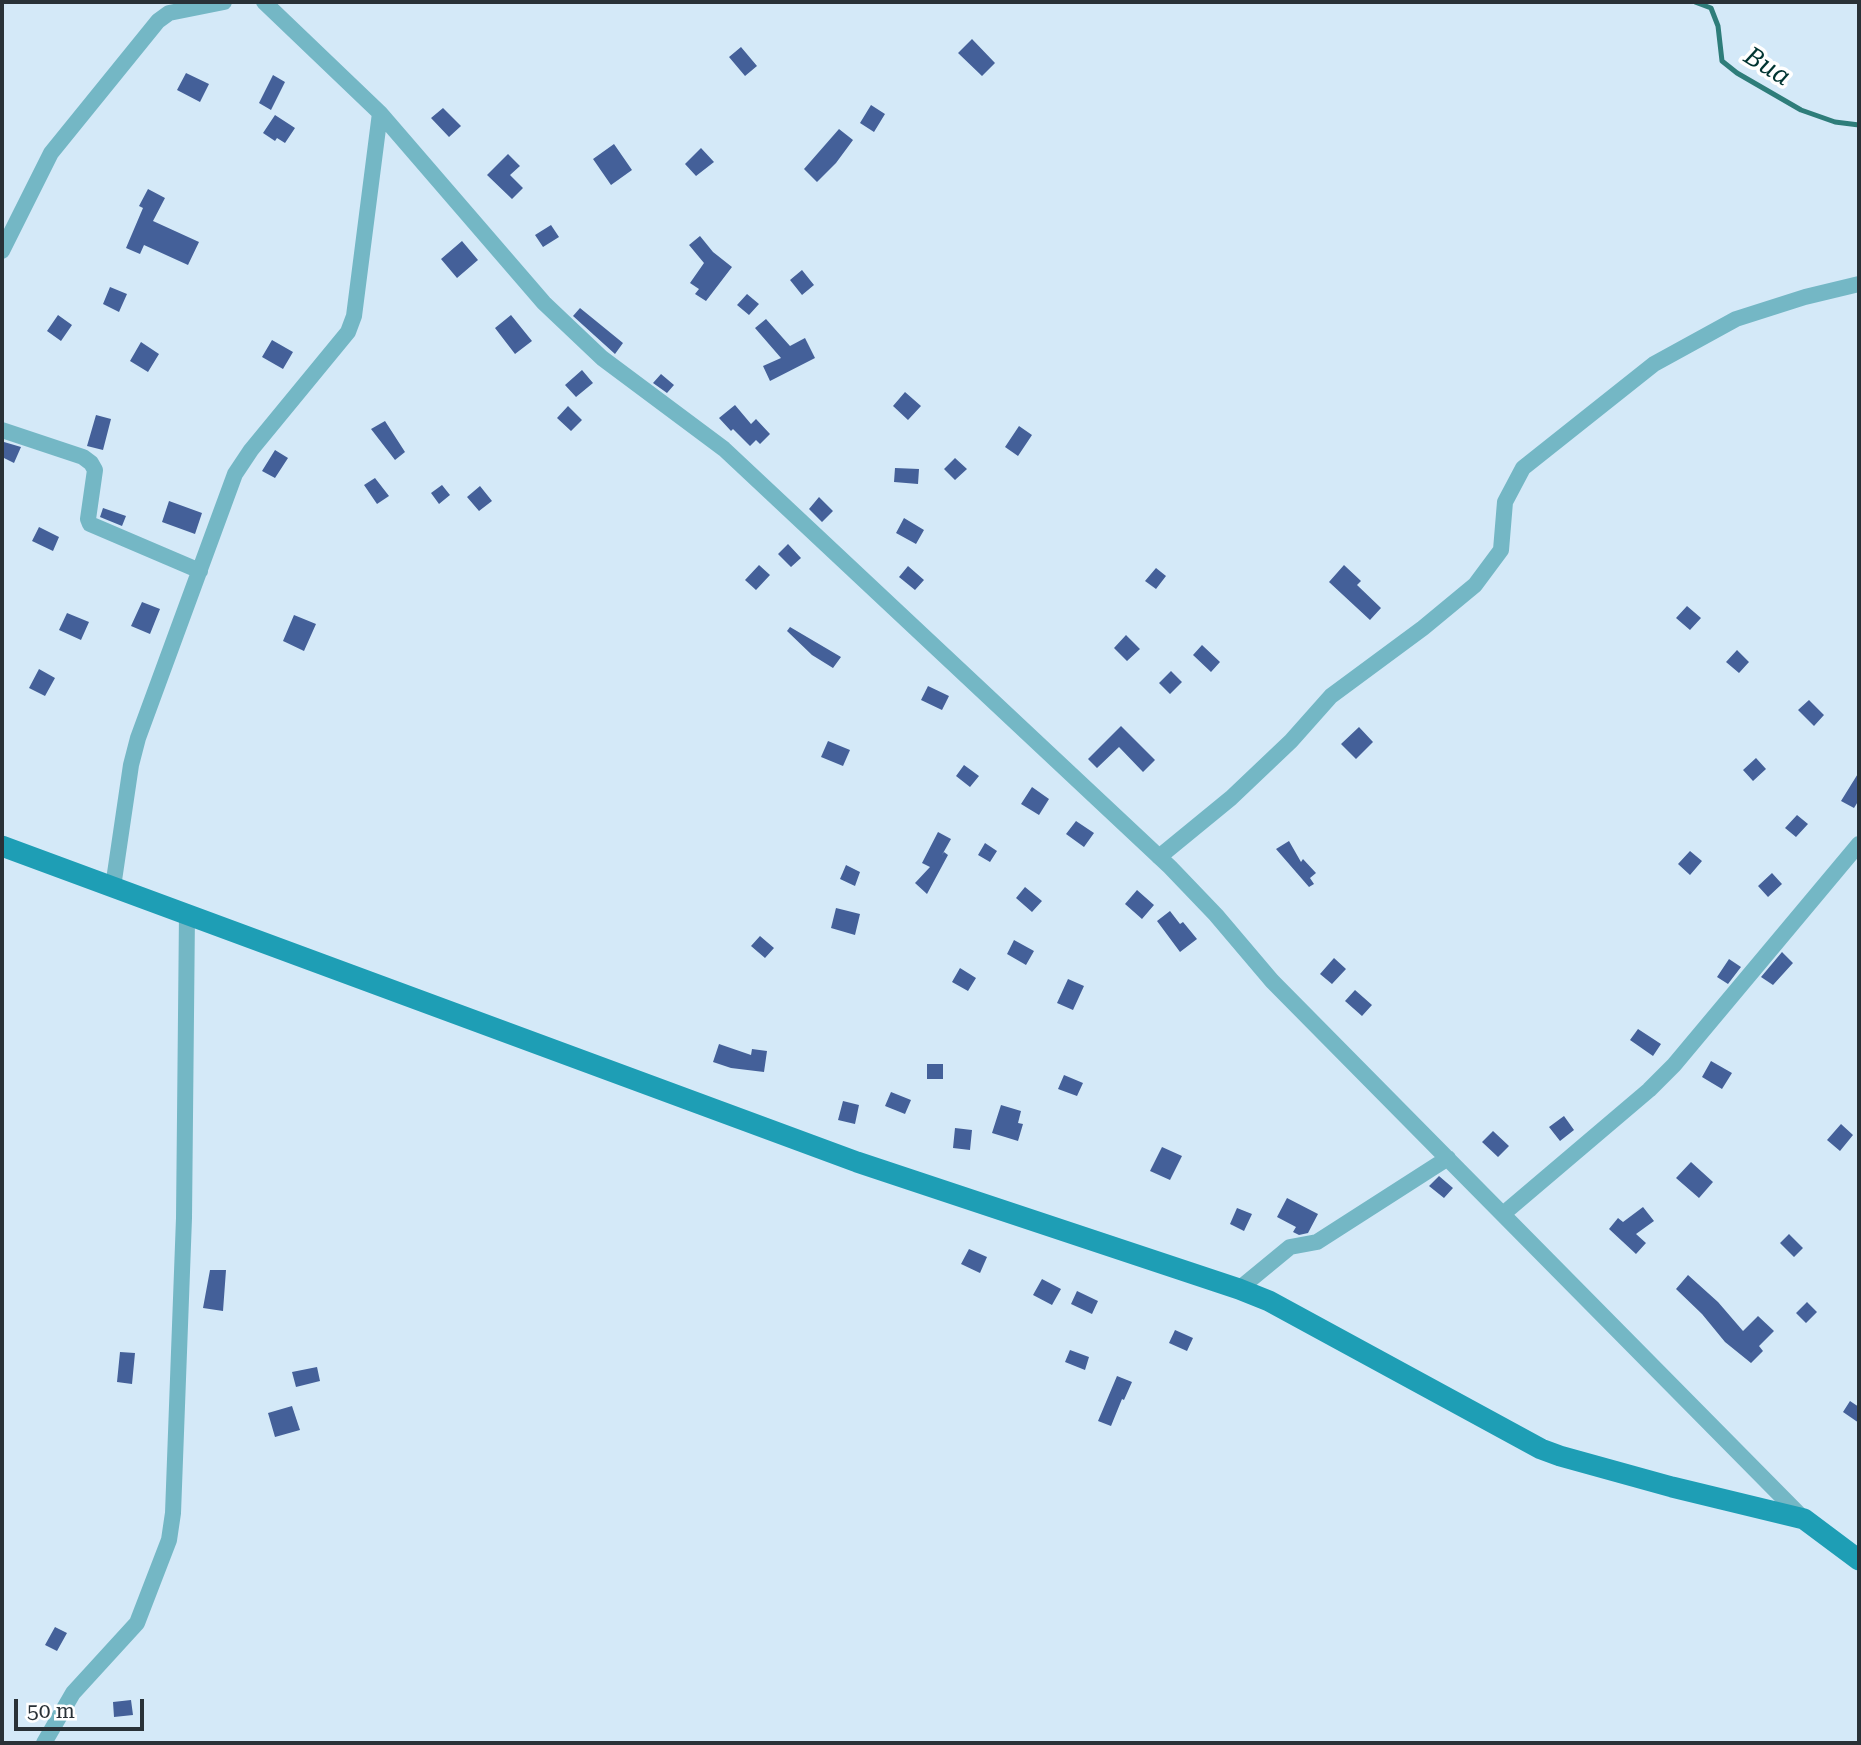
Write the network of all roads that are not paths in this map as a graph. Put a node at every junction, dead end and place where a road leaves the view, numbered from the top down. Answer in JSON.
{"nodes":[{"id":1,"x":225,"y":2,"type":"edge"},
{"id":2,"x":264,"y":2,"type":"edge"},
{"id":3,"x":380,"y":113,"type":"junction"},
{"id":4,"x":2,"y":251,"type":"edge"},
{"id":5,"x":1859,"y":284,"type":"edge"},
{"id":6,"x":2,"y":430,"type":"edge"},
{"id":7,"x":200,"y":571,"type":"junction"},
{"id":8,"x":1859,"y":844,"type":"edge"},
{"id":9,"x":2,"y":846,"type":"edge"},
{"id":10,"x":1159,"y":857,"type":"junction"},
{"id":11,"x":113,"y":887,"type":"junction"},
{"id":12,"x":187,"y":913,"type":"junction"},
{"id":13,"x":1448,"y":1158,"type":"junction"},
{"id":14,"x":1503,"y":1214,"type":"junction"},
{"id":15,"x":1239,"y":1289,"type":"junction"},
{"id":16,"x":1804,"y":1519,"type":"junction"},
{"id":17,"x":1859,"y":1560,"type":"edge"},
{"id":18,"x":44,"y":1743,"type":"edge"}],
"edges":[{"from":1,"to":4,"type":"street"},
{"from":2,"to":3,"type":"street"},
{"from":3,"to":7,"type":"street"},
{"from":3,"to":10,"type":"street"},
{"from":5,"to":10,"type":"street"},
{"from":6,"to":7,"type":"street"},
{"from":7,"to":11,"type":"street"},
{"from":8,"to":14,"type":"street"},
{"from":9,"to":11,"type":"street"},
{"from":10,"to":13,"type":"street"},
{"from":11,"to":12,"type":"street"},
{"from":12,"to":15,"type":"street"},
{"from":12,"to":18,"type":"street"},
{"from":13,"to":14,"type":"street"},
{"from":13,"to":15,"type":"street"},
{"from":14,"to":16,"type":"street"},
{"from":15,"to":16,"type":"street"},
{"from":16,"to":17,"type":"street"}]}
